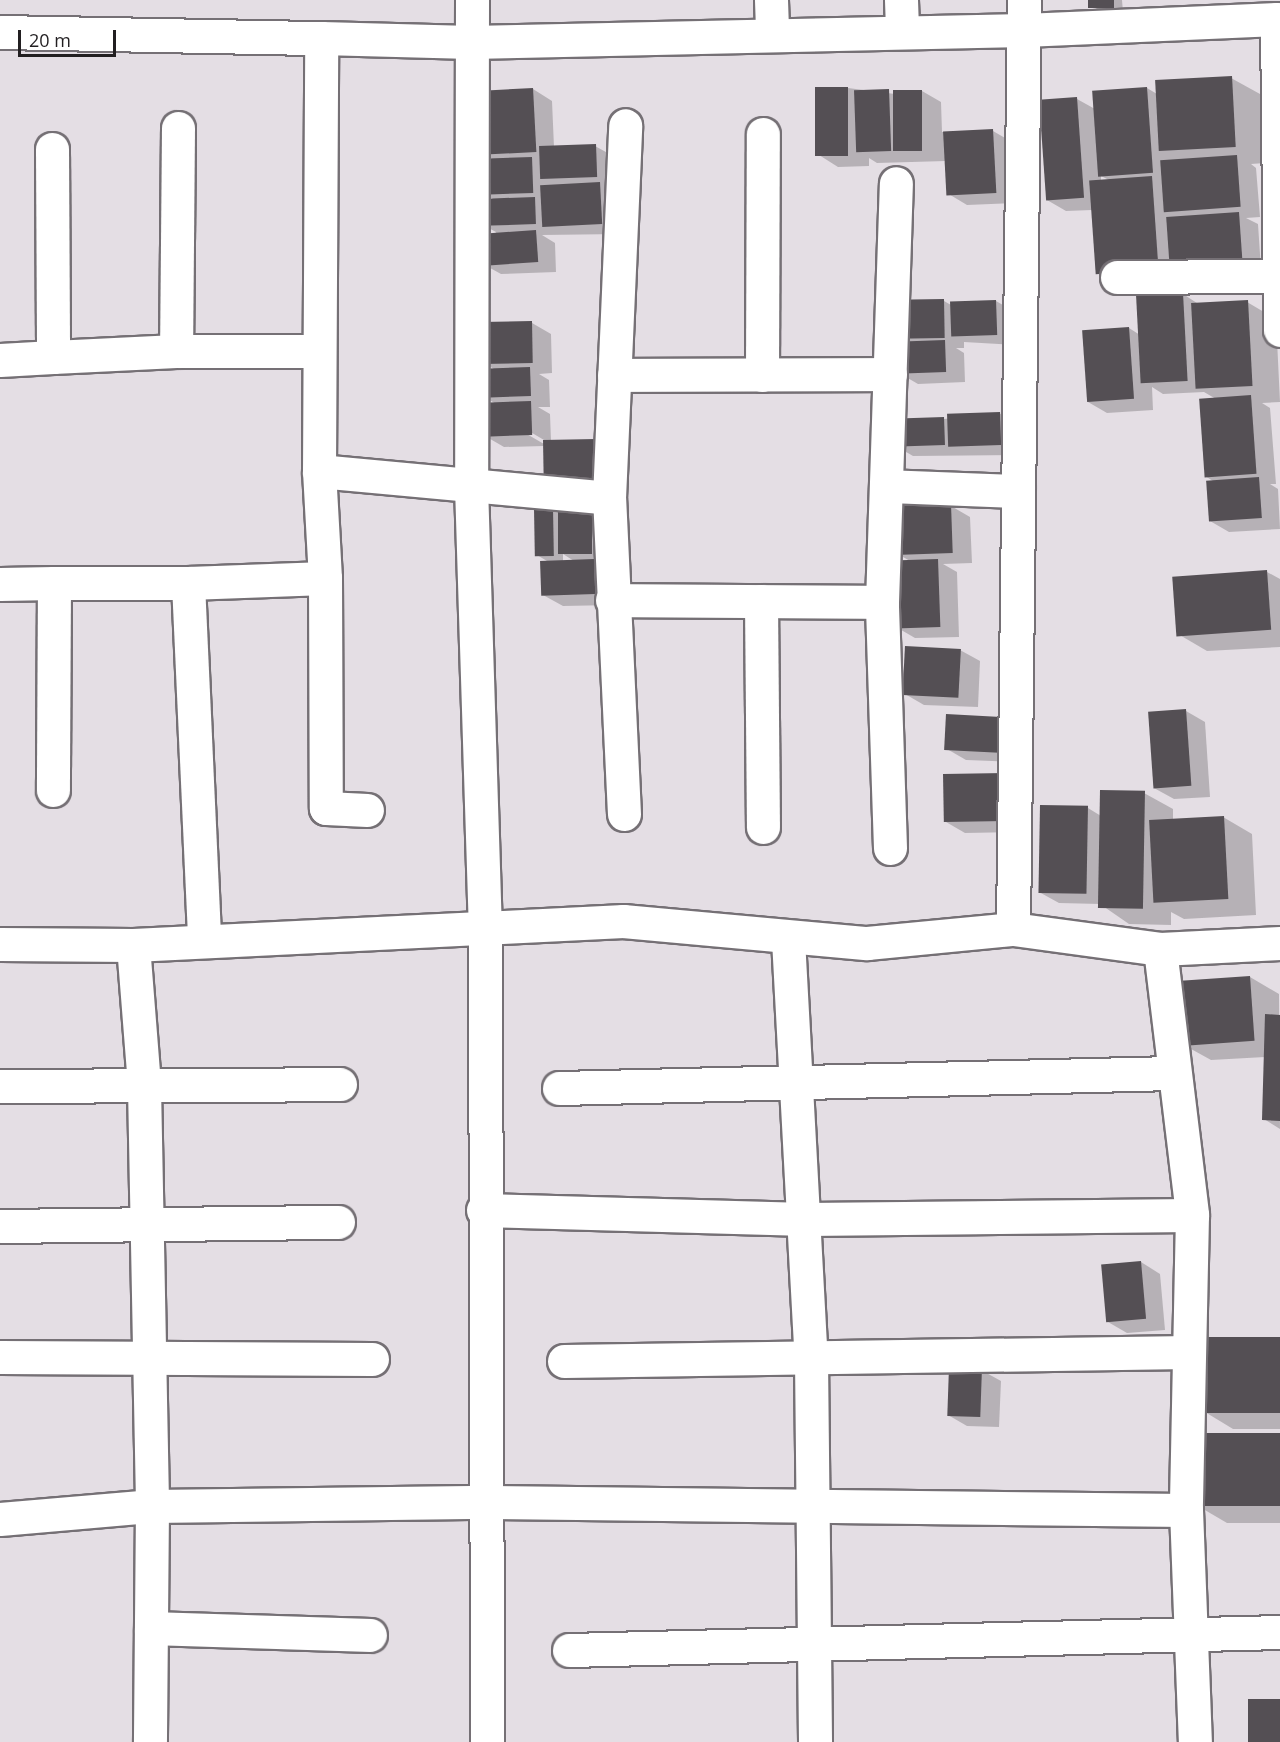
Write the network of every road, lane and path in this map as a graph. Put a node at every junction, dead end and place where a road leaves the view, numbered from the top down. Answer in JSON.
{"nodes":[{"id":1,"x":472,"y":0,"type":"edge"},
{"id":2,"x":771,"y":0,"type":"edge"},
{"id":3,"x":1278,"y":13,"type":"edge"},
{"id":4,"x":901,"y":15,"type":"edge"},
{"id":5,"x":1024,"y":15,"type":"edge"},
{"id":6,"x":0,"y":32,"type":"edge"},
{"id":7,"x":772,"y":33,"type":"junction"},
{"id":8,"x":321,"y":38,"type":"junction"},
{"id":9,"x":471,"y":42,"type":"junction"},
{"id":10,"x":625,"y":125,"type":"dead end"},
{"id":11,"x":178,"y":128,"type":"dead end"},
{"id":12,"x":763,"y":134,"type":"dead end"},
{"id":13,"x":52,"y":149,"type":"dead end"},
{"id":14,"x":896,"y":183,"type":"dead end"},
{"id":15,"x":1278,"y":276,"type":"junction"},
{"id":16,"x":1117,"y":277,"type":"dead end"},
{"id":17,"x":1280,"y":330,"type":"edge"},
{"id":18,"x":177,"y":351,"type":"junction"},
{"id":19,"x":318,"y":351,"type":"junction"},
{"id":20,"x":53,"y":357,"type":"junction"},
{"id":21,"x":0,"y":360,"type":"edge"},
{"id":22,"x":890,"y":374,"type":"junction"},
{"id":23,"x":614,"y":375,"type":"junction"},
{"id":24,"x":762,"y":375,"type":"junction"},
{"id":25,"x":319,"y":471,"type":"junction"},
{"id":26,"x":471,"y":486,"type":"junction"},
{"id":27,"x":887,"y":486,"type":"junction"},
{"id":28,"x":1018,"y":491,"type":"junction"},
{"id":29,"x":609,"y":498,"type":"junction"},
{"id":30,"x":325,"y":578,"type":"junction"},
{"id":31,"x":54,"y":583,"type":"junction"},
{"id":32,"x":188,"y":583,"type":"junction"},
{"id":33,"x":0,"y":584,"type":"edge"},
{"id":34,"x":612,"y":600,"type":"junction"},
{"id":35,"x":761,"y":601,"type":"junction"},
{"id":36,"x":882,"y":602,"type":"junction"},
{"id":37,"x":53,"y":790,"type":"dead end"},
{"id":38,"x":367,"y":810,"type":"dead end"},
{"id":39,"x":624,"y":814,"type":"dead end"},
{"id":40,"x":763,"y":827,"type":"dead end"},
{"id":41,"x":890,"y":848,"type":"dead end"},
{"id":42,"x":485,"y":925,"type":"junction"},
{"id":43,"x":1013,"y":929,"type":"junction"},
{"id":44,"x":204,"y":938,"type":"junction"},
{"id":45,"x":788,"y":939,"type":"junction"},
{"id":46,"x":1280,"y":943,"type":"edge"},
{"id":47,"x":0,"y":944,"type":"edge"},
{"id":48,"x":132,"y":945,"type":"junction"},
{"id":49,"x":1160,"y":949,"type":"junction"},
{"id":50,"x":1174,"y":1073,"type":"junction"},
{"id":51,"x":797,"y":1081,"type":"junction"},
{"id":52,"x":340,"y":1084,"type":"dead end"},
{"id":53,"x":0,"y":1086,"type":"edge"},
{"id":54,"x":144,"y":1086,"type":"junction"},
{"id":55,"x":559,"y":1088,"type":"dead end"},
{"id":56,"x":483,"y":1210,"type":"junction"},
{"id":57,"x":1192,"y":1215,"type":"junction"},
{"id":58,"x":806,"y":1219,"type":"junction"},
{"id":59,"x":338,"y":1222,"type":"dead end"},
{"id":60,"x":145,"y":1223,"type":"junction"},
{"id":61,"x":0,"y":1226,"type":"edge"},
{"id":62,"x":1189,"y":1352,"type":"junction"},
{"id":63,"x":0,"y":1357,"type":"edge"},
{"id":64,"x":146,"y":1358,"type":"junction"},
{"id":65,"x":811,"y":1358,"type":"junction"},
{"id":66,"x":372,"y":1359,"type":"dead end"},
{"id":67,"x":564,"y":1361,"type":"dead end"},
{"id":68,"x":490,"y":1502,"type":"junction"},
{"id":69,"x":816,"y":1502,"type":"junction"},
{"id":70,"x":152,"y":1506,"type":"junction"},
{"id":71,"x":1186,"y":1510,"type":"junction"},
{"id":72,"x":0,"y":1519,"type":"edge"},
{"id":73,"x":151,"y":1628,"type":"junction"},
{"id":74,"x":1280,"y":1632,"type":"edge"},
{"id":75,"x":370,"y":1635,"type":"dead end"},
{"id":76,"x":1188,"y":1636,"type":"junction"},
{"id":77,"x":815,"y":1646,"type":"junction"},
{"id":78,"x":569,"y":1650,"type":"dead end"},
{"id":79,"x":150,"y":1742,"type":"edge"},
{"id":80,"x":487,"y":1742,"type":"edge"},
{"id":81,"x":815,"y":1742,"type":"edge"},
{"id":82,"x":1195,"y":1742,"type":"edge"}],
"edges":[{"from":1,"to":9,"type":"street"},
{"from":2,"to":7,"type":"street"},
{"from":3,"to":5,"type":"street"},
{"from":3,"to":15,"type":"street"},
{"from":4,"to":5,"type":"street"},
{"from":4,"to":7,"type":"street"},
{"from":5,"to":28,"type":"street"},
{"from":6,"to":8,"type":"street"},
{"from":7,"to":9,"type":"street"},
{"from":8,"to":9,"type":"street"},
{"from":8,"to":19,"type":"street"},
{"from":9,"to":26,"type":"street"},
{"from":10,"to":23,"type":"street"},
{"from":11,"to":18,"type":"street"},
{"from":12,"to":24,"type":"street"},
{"from":13,"to":20,"type":"street"},
{"from":14,"to":22,"type":"street"},
{"from":15,"to":16,"type":"street"},
{"from":15,"to":17,"type":"street"},
{"from":18,"to":19,"type":"street"},
{"from":18,"to":20,"type":"street"},
{"from":19,"to":25,"type":"street"},
{"from":20,"to":21,"type":"street"},
{"from":22,"to":24,"type":"street"},
{"from":22,"to":27,"type":"street"},
{"from":23,"to":24,"type":"street"},
{"from":23,"to":29,"type":"street"},
{"from":25,"to":26,"type":"street"},
{"from":25,"to":30,"type":"street"},
{"from":26,"to":29,"type":"street"},
{"from":26,"to":42,"type":"street"},
{"from":27,"to":28,"type":"street"},
{"from":27,"to":36,"type":"street"},
{"from":28,"to":43,"type":"street"},
{"from":29,"to":34,"type":"street"},
{"from":30,"to":32,"type":"street"},
{"from":30,"to":38,"type":"street"},
{"from":31,"to":32,"type":"street"},
{"from":31,"to":33,"type":"street"},
{"from":31,"to":37,"type":"street"},
{"from":32,"to":44,"type":"street"},
{"from":34,"to":35,"type":"street"},
{"from":34,"to":39,"type":"street"},
{"from":35,"to":36,"type":"street"},
{"from":35,"to":40,"type":"street"},
{"from":36,"to":41,"type":"street"},
{"from":42,"to":44,"type":"street"},
{"from":42,"to":45,"type":"street"},
{"from":42,"to":56,"type":"street"},
{"from":43,"to":45,"type":"street"},
{"from":43,"to":49,"type":"street"},
{"from":44,"to":48,"type":"street"},
{"from":45,"to":51,"type":"street"},
{"from":46,"to":49,"type":"street"},
{"from":47,"to":48,"type":"street"},
{"from":48,"to":54,"type":"street"},
{"from":49,"to":50,"type":"street"},
{"from":50,"to":51,"type":"street"},
{"from":50,"to":57,"type":"street"},
{"from":51,"to":55,"type":"street"},
{"from":51,"to":58,"type":"street"},
{"from":52,"to":54,"type":"street"},
{"from":53,"to":54,"type":"street"},
{"from":54,"to":60,"type":"street"},
{"from":56,"to":58,"type":"street"},
{"from":56,"to":68,"type":"street"},
{"from":57,"to":58,"type":"street"},
{"from":57,"to":62,"type":"street"},
{"from":58,"to":65,"type":"street"},
{"from":59,"to":60,"type":"street"},
{"from":60,"to":61,"type":"street"},
{"from":60,"to":64,"type":"street"},
{"from":62,"to":65,"type":"street"},
{"from":62,"to":71,"type":"street"},
{"from":63,"to":64,"type":"street"},
{"from":64,"to":66,"type":"street"},
{"from":64,"to":70,"type":"street"},
{"from":65,"to":67,"type":"street"},
{"from":65,"to":69,"type":"street"},
{"from":68,"to":69,"type":"street"},
{"from":68,"to":70,"type":"street"},
{"from":68,"to":80,"type":"street"},
{"from":69,"to":71,"type":"street"},
{"from":69,"to":77,"type":"street"},
{"from":70,"to":72,"type":"street"},
{"from":70,"to":73,"type":"street"},
{"from":71,"to":76,"type":"street"},
{"from":73,"to":75,"type":"street"},
{"from":73,"to":79,"type":"street"},
{"from":74,"to":76,"type":"street"},
{"from":76,"to":77,"type":"street"},
{"from":76,"to":82,"type":"street"},
{"from":77,"to":78,"type":"street"},
{"from":77,"to":81,"type":"street"}]}
